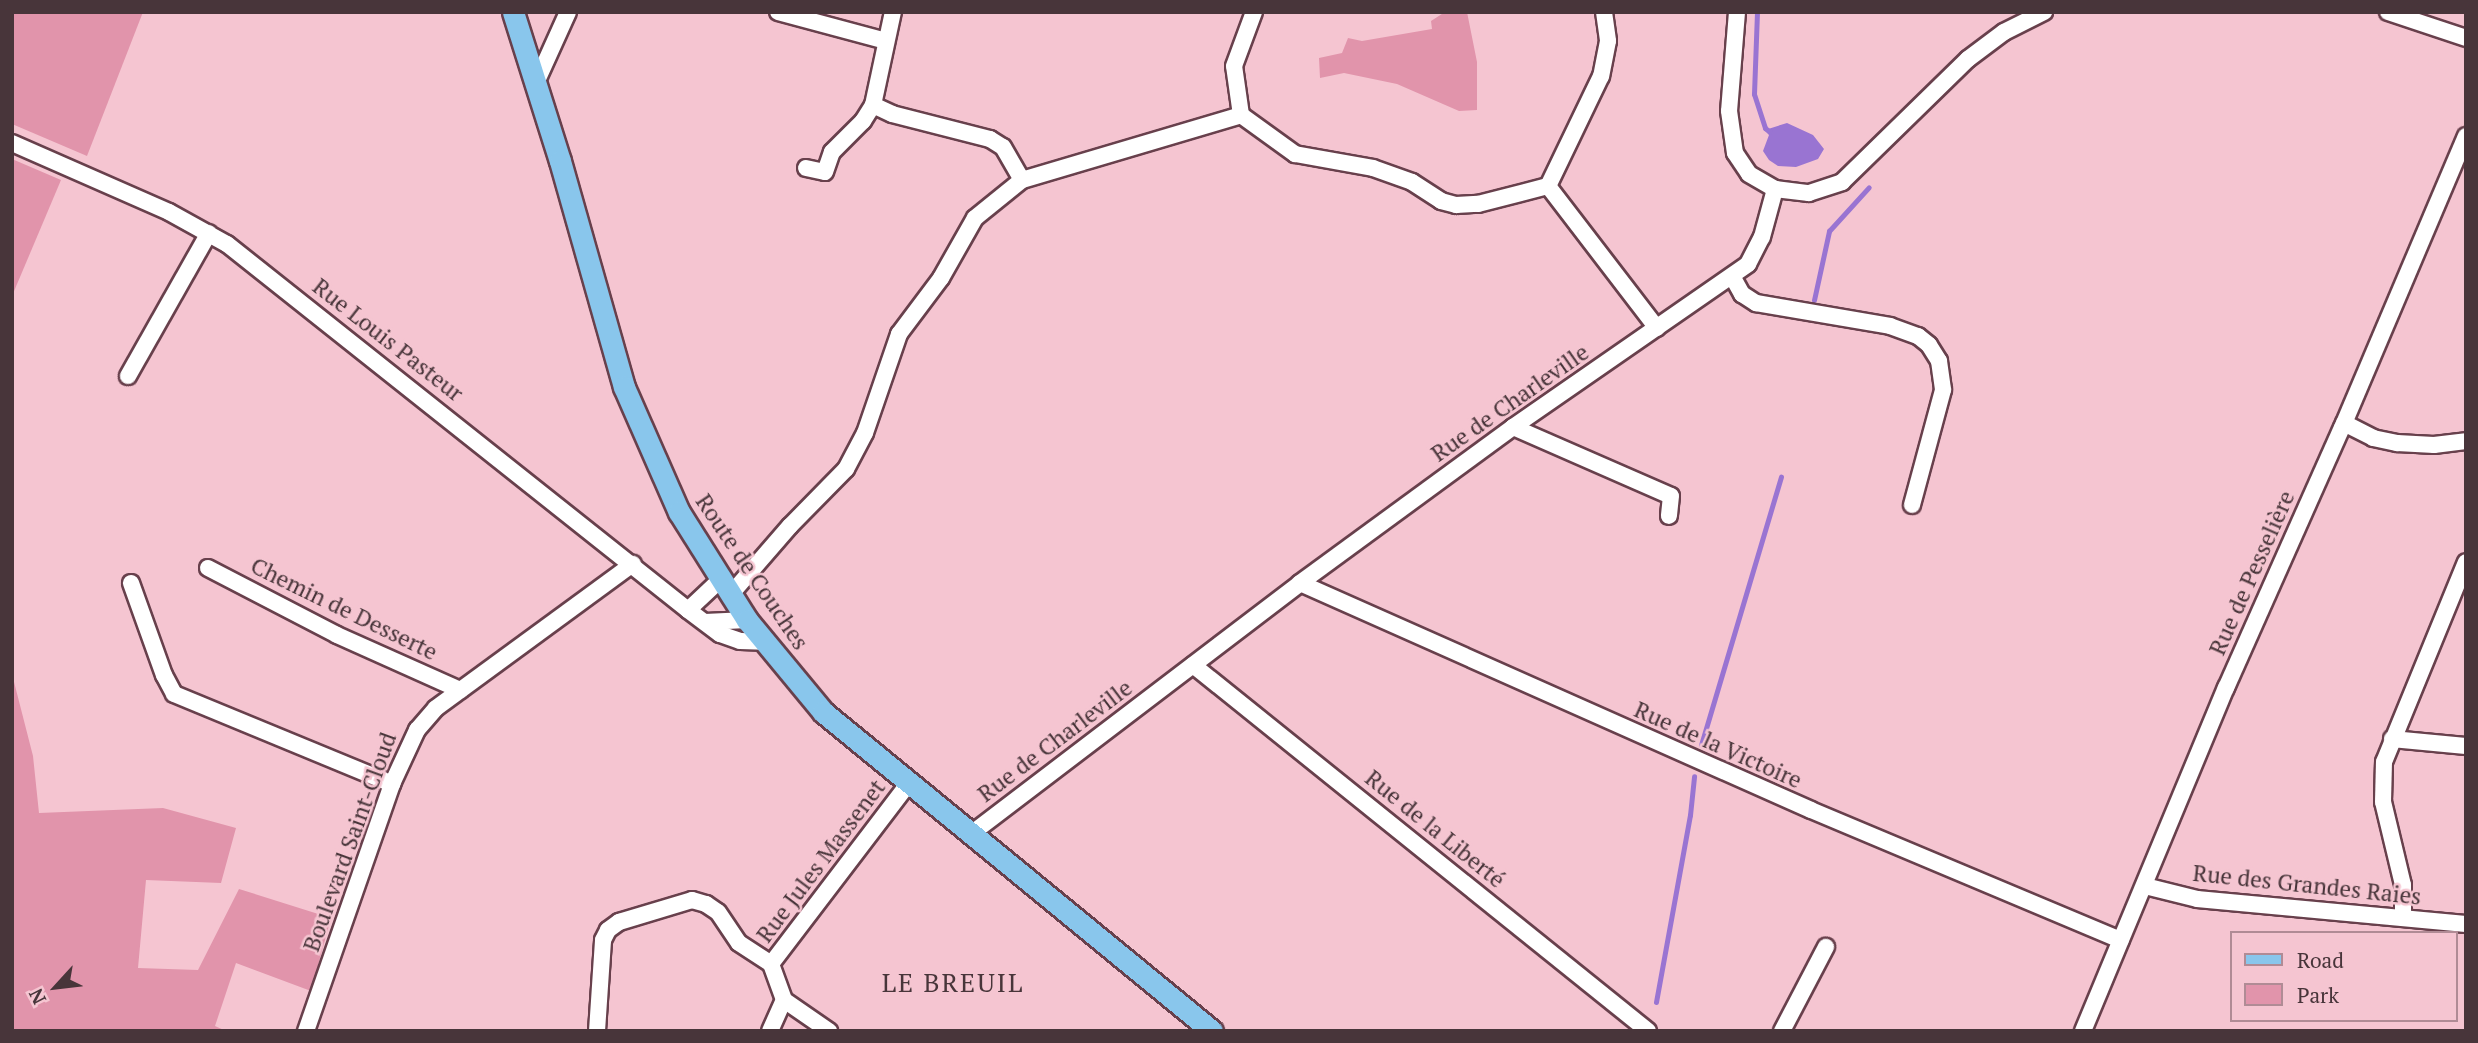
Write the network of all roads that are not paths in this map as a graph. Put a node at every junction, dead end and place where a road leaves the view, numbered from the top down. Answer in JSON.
{"nodes":[{"id":1,"x":513,"y":12,"type":"edge"},
{"id":2,"x":568,"y":12,"type":"edge"},
{"id":3,"x":778,"y":12,"type":"edge"},
{"id":4,"x":893,"y":12,"type":"edge"},
{"id":5,"x":1254,"y":12,"type":"edge"},
{"id":6,"x":1604,"y":12,"type":"edge"},
{"id":7,"x":1737,"y":12,"type":"edge"},
{"id":8,"x":2044,"y":12,"type":"edge"},
{"id":9,"x":2388,"y":12,"type":"edge"},
{"id":10,"x":2466,"y":38,"type":"edge"},
{"id":11,"x":887,"y":41,"type":"junction"},
{"id":12,"x":536,"y":83,"type":"junction"},
{"id":13,"x":873,"y":105,"type":"junction"},
{"id":14,"x":1241,"y":115,"type":"junction"},
{"id":15,"x":2466,"y":136,"type":"edge"},
{"id":16,"x":12,"y":143,"type":"edge"},
{"id":17,"x":806,"y":168,"type":"dead end"},
{"id":18,"x":1022,"y":180,"type":"junction"},
{"id":19,"x":1548,"y":186,"type":"junction"},
{"id":20,"x":1775,"y":189,"type":"junction"},
{"id":21,"x":209,"y":233,"type":"junction"},
{"id":22,"x":1731,"y":276,"type":"junction"},
{"id":23,"x":1657,"y":328,"type":"junction"},
{"id":24,"x":128,"y":376,"type":"dead end"},
{"id":25,"x":2344,"y":423,"type":"junction"},
{"id":26,"x":1513,"y":427,"type":"junction"},
{"id":27,"x":2466,"y":441,"type":"edge"},
{"id":28,"x":1912,"y":505,"type":"dead end"},
{"id":29,"x":1669,"y":516,"type":"dead end"},
{"id":30,"x":2466,"y":562,"type":"edge"},
{"id":31,"x":633,"y":564,"type":"junction"},
{"id":32,"x":208,"y":568,"type":"dead end"},
{"id":33,"x":131,"y":583,"type":"dead end"},
{"id":34,"x":1300,"y":583,"type":"junction"},
{"id":35,"x":725,"y":587,"type":"junction"},
{"id":36,"x":688,"y":610,"type":"junction"},
{"id":37,"x":747,"y":620,"type":"junction"},
{"id":38,"x":705,"y":622,"type":"junction"},
{"id":39,"x":764,"y":642,"type":"junction"},
{"id":40,"x":1193,"y":665,"type":"junction"},
{"id":41,"x":460,"y":690,"type":"junction"},
{"id":42,"x":2392,"y":738,"type":"junction"},
{"id":43,"x":2466,"y":746,"type":"edge"},
{"id":44,"x":909,"y":783,"type":"junction"},
{"id":45,"x":392,"y":784,"type":"junction"},
{"id":46,"x":971,"y":834,"type":"junction"},
{"id":47,"x":2145,"y":886,"type":"junction"},
{"id":48,"x":2403,"y":918,"type":"junction"},
{"id":49,"x":2466,"y":924,"type":"edge"},
{"id":50,"x":2121,"y":940,"type":"junction"},
{"id":51,"x":1826,"y":947,"type":"dead end"},
{"id":52,"x":771,"y":964,"type":"junction"},
{"id":53,"x":784,"y":1000,"type":"junction"},
{"id":54,"x":306,"y":1031,"type":"edge"},
{"id":55,"x":597,"y":1031,"type":"edge"},
{"id":56,"x":770,"y":1031,"type":"edge"},
{"id":57,"x":829,"y":1031,"type":"edge"},
{"id":58,"x":1212,"y":1031,"type":"edge"},
{"id":59,"x":1647,"y":1031,"type":"edge"},
{"id":60,"x":1782,"y":1031,"type":"edge"},
{"id":61,"x":2083,"y":1031,"type":"edge"}],
"edges":[{"from":1,"to":12,"type":"main road","name":"Route de Couches"},
{"from":2,"to":12,"type":"street"},
{"from":3,"to":11,"type":"street"},
{"from":4,"to":11,"type":"street"},
{"from":5,"to":14,"type":"street"},
{"from":6,"to":19,"type":"street"},
{"from":7,"to":20,"type":"street"},
{"from":8,"to":20,"type":"street"},
{"from":9,"to":10,"type":"street"},
{"from":11,"to":13,"type":"street"},
{"from":12,"to":35,"type":"main road","name":"Route de Couches"},
{"from":13,"to":17,"type":"street"},
{"from":13,"to":18,"type":"street"},
{"from":14,"to":18,"type":"street"},
{"from":14,"to":19,"type":"street"},
{"from":15,"to":25,"type":"street","name":"Rue de Pesselière"},
{"from":16,"to":21,"type":"street","name":"Rue Louis Pasteur"},
{"from":18,"to":35,"type":"street"},
{"from":19,"to":23,"type":"street"},
{"from":20,"to":22,"type":"street","name":"Rue de Charleville"},
{"from":21,"to":24,"type":"street"},
{"from":21,"to":31,"type":"street","name":"Rue Louis Pasteur"},
{"from":22,"to":23,"type":"street","name":"Rue de Charleville"},
{"from":22,"to":28,"type":"street"},
{"from":23,"to":26,"type":"street","name":"Rue de Charleville"},
{"from":25,"to":27,"type":"street"},
{"from":25,"to":47,"type":"street","name":"Rue de Pesselière"},
{"from":26,"to":29,"type":"street"},
{"from":26,"to":34,"type":"street","name":"Rue de Charleville"},
{"from":30,"to":42,"type":"street"},
{"from":31,"to":36,"type":"street","name":"Rue Louis Pasteur"},
{"from":31,"to":41,"type":"street","name":"Boulevard Saint-Cloud"},
{"from":32,"to":41,"type":"street","name":"Chemin de Desserte"},
{"from":33,"to":45,"type":"street"},
{"from":34,"to":40,"type":"street","name":"Rue de Charleville"},
{"from":34,"to":50,"type":"street","name":"Rue de la Victoire"},
{"from":35,"to":36,"type":"street"},
{"from":35,"to":37,"type":"main road","name":"Route de Couches"},
{"from":36,"to":38,"type":"street","name":"Rue Louis Pasteur"},
{"from":37,"to":38,"type":"street"},
{"from":37,"to":39,"type":"main road","name":"Route de Couches"},
{"from":38,"to":39,"type":"street","name":"Rue Louis Pasteur"},
{"from":39,"to":44,"type":"main road","name":"Route de Couches"},
{"from":40,"to":46,"type":"street","name":"Rue de Charleville"},
{"from":40,"to":59,"type":"street","name":"Rue de la Liberté"},
{"from":41,"to":45,"type":"street","name":"Boulevard Saint-Cloud"},
{"from":42,"to":43,"type":"street"},
{"from":42,"to":48,"type":"street"},
{"from":44,"to":46,"type":"main road","name":"Route de Couches"},
{"from":44,"to":52,"type":"street","name":"Rue Jules Massenet"},
{"from":45,"to":54,"type":"street","name":"Boulevard Saint-Cloud"},
{"from":46,"to":58,"type":"main road","name":"Route de Couches"},
{"from":47,"to":48,"type":"street","name":"Rue des Grandes Raies"},
{"from":47,"to":50,"type":"street","name":"Rue de Pesselière"},
{"from":48,"to":49,"type":"street","name":"Rue des Grandes Raies"},
{"from":50,"to":61,"type":"street","name":"Rue de Pesselière"},
{"from":51,"to":60,"type":"street"},
{"from":52,"to":53,"type":"street"},
{"from":52,"to":55,"type":"street","name":"Rue Jules Massenet"},
{"from":53,"to":56,"type":"street"},
{"from":53,"to":57,"type":"street"}]}
